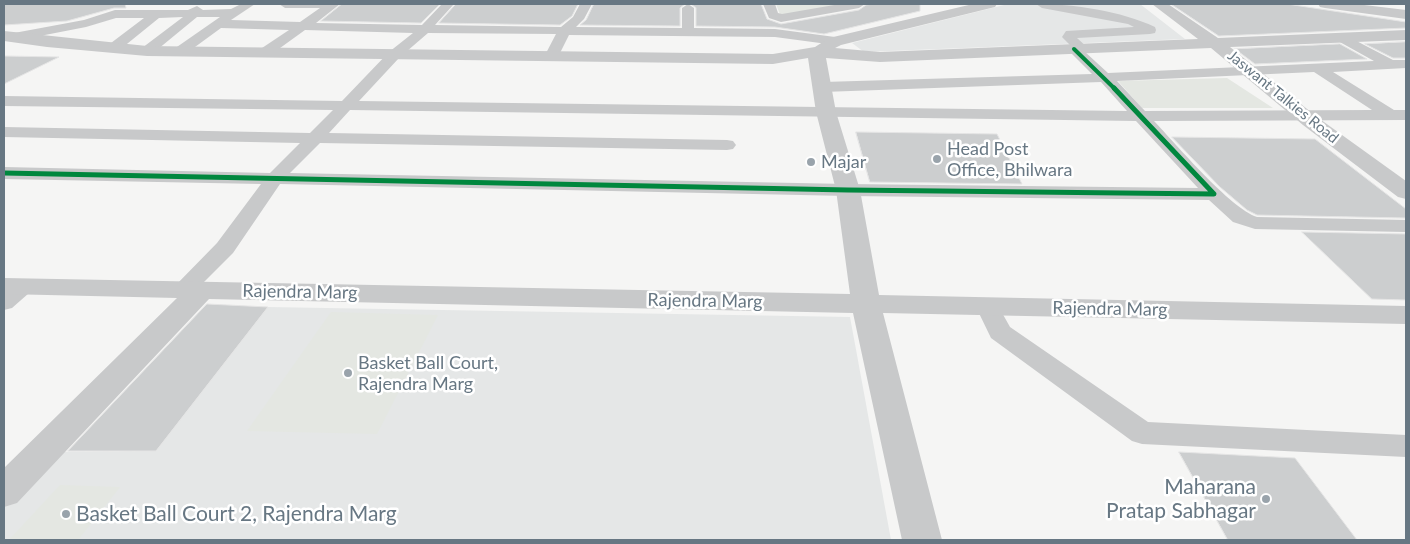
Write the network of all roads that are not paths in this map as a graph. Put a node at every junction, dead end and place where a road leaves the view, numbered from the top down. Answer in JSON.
{"nodes":[{"id":1,"x":169,"y":4,"type":"edge"},
{"id":2,"x":206,"y":4,"type":"edge"},
{"id":3,"x":249,"y":4,"type":"edge"},
{"id":4,"x":286,"y":4,"type":"edge"},
{"id":5,"x":333,"y":4,"type":"edge"},
{"id":6,"x":448,"y":4,"type":"edge"},
{"id":7,"x":586,"y":4,"type":"edge"},
{"id":8,"x":769,"y":4,"type":"edge"},
{"id":9,"x":859,"y":4,"type":"edge"},
{"id":10,"x":990,"y":4,"type":"edge"},
{"id":11,"x":1042,"y":4,"type":"edge"},
{"id":12,"x":1159,"y":4,"type":"edge"},
{"id":13,"x":1324,"y":4,"type":"edge"},
{"id":14,"x":688,"y":8,"type":"dead end"},
{"id":15,"x":191,"y":13,"type":"junction"},
{"id":16,"x":233,"y":13,"type":"junction"},
{"id":17,"x":67,"y":14,"type":"dead end"},
{"id":18,"x":139,"y":14,"type":"junction"},
{"id":19,"x":156,"y":14,"type":"junction"},
{"id":20,"x":1406,"y":15,"type":"edge"},
{"id":21,"x":218,"y":24,"type":"junction"},
{"id":22,"x":303,"y":26,"type":"junction"},
{"id":23,"x":425,"y":29,"type":"junction"},
{"id":24,"x":564,"y":31,"type":"junction"},
{"id":25,"x":688,"y":32,"type":"junction"},
{"id":26,"x":1406,"y":35,"type":"edge"},
{"id":27,"x":7,"y":36,"type":"edge"},
{"id":28,"x":1343,"y":38,"type":"junction"},
{"id":29,"x":1215,"y":43,"type":"junction"},
{"id":30,"x":826,"y":46,"type":"junction"},
{"id":31,"x":1078,"y":48,"type":"junction"},
{"id":32,"x":112,"y":49,"type":"junction"},
{"id":33,"x":147,"y":51,"type":"junction"},
{"id":34,"x":179,"y":52,"type":"junction"},
{"id":35,"x":264,"y":53,"type":"junction"},
{"id":36,"x":394,"y":55,"type":"junction"},
{"id":37,"x":551,"y":57,"type":"junction"},
{"id":38,"x":1406,"y":64,"type":"edge"},
{"id":39,"x":1391,"y":65,"type":"junction"},
{"id":40,"x":1317,"y":68,"type":"junction"},
{"id":41,"x":1251,"y":71,"type":"junction"},
{"id":42,"x":1406,"y":74,"type":"edge"},
{"id":43,"x":1105,"y":78,"type":"junction"},
{"id":44,"x":823,"y":87,"type":"junction"},
{"id":45,"x":4,"y":101,"type":"edge"},
{"id":46,"x":348,"y":105,"type":"junction"},
{"id":47,"x":826,"y":112,"type":"junction"},
{"id":48,"x":1398,"y":115,"type":"edge"},
{"id":49,"x":1140,"y":116,"type":"junction"},
{"id":50,"x":1303,"y":116,"type":"junction"},
{"id":51,"x":4,"y":132,"type":"edge"},
{"id":52,"x":315,"y":138,"type":"junction"},
{"id":53,"x":727,"y":145,"type":"dead end"},
{"id":54,"x":4,"y":173,"type":"edge"},
{"id":55,"x":276,"y":178,"type":"junction"},
{"id":56,"x":848,"y":190,"type":"junction"},
{"id":57,"x":1406,"y":192,"type":"edge"},
{"id":58,"x":1214,"y":194,"type":"junction"},
{"id":59,"x":1406,"y":226,"type":"edge"},
{"id":60,"x":193,"y":289,"type":"junction"},
{"id":61,"x":11,"y":292,"type":"edge"},
{"id":62,"x":866,"y":305,"type":"junction"},
{"id":63,"x":988,"y":307,"type":"junction"},
{"id":64,"x":1406,"y":315,"type":"edge"},
{"id":65,"x":1406,"y":446,"type":"edge"},
{"id":66,"x":4,"y":492,"type":"edge"},
{"id":67,"x":922,"y":540,"type":"edge"}],
"edges":[{"from":1,"to":18,"type":"street"},
{"from":2,"to":15,"type":"street"},
{"from":3,"to":16,"type":"street"},
{"from":4,"to":5,"type":"street"},
{"from":5,"to":22,"type":"street"},
{"from":6,"to":23,"type":"street"},
{"from":7,"to":24,"type":"street"},
{"from":8,"to":9,"type":"street"},
{"from":10,"to":30,"type":"street"},
{"from":11,"to":31,"type":"street"},
{"from":12,"to":29,"type":"street","name":"Jaswant Talkies Road"},
{"from":13,"to":20,"type":"street"},
{"from":14,"to":25,"type":"street"},
{"from":15,"to":16,"type":"street"},
{"from":15,"to":19,"type":"street"},
{"from":15,"to":33,"type":"street"},
{"from":16,"to":21,"type":"street"},
{"from":17,"to":27,"type":"street"},
{"from":18,"to":19,"type":"street"},
{"from":18,"to":27,"type":"street"},
{"from":19,"to":32,"type":"street"},
{"from":21,"to":22,"type":"street"},
{"from":21,"to":34,"type":"street"},
{"from":22,"to":23,"type":"street"},
{"from":22,"to":35,"type":"street"},
{"from":23,"to":24,"type":"street"},
{"from":23,"to":36,"type":"street"},
{"from":24,"to":25,"type":"street"},
{"from":24,"to":37,"type":"street"},
{"from":25,"to":30,"type":"street"},
{"from":26,"to":28,"type":"street"},
{"from":27,"to":32,"type":"street"},
{"from":28,"to":29,"type":"street"},
{"from":28,"to":39,"type":"street"},
{"from":29,"to":31,"type":"street"},
{"from":29,"to":41,"type":"street","name":"Jaswant Talkies Road"},
{"from":30,"to":31,"type":"street"},
{"from":30,"to":37,"type":"street"},
{"from":30,"to":44,"type":"street"},
{"from":31,"to":43,"type":"street"},
{"from":32,"to":33,"type":"street"},
{"from":33,"to":34,"type":"street"},
{"from":34,"to":35,"type":"street"},
{"from":35,"to":36,"type":"street"},
{"from":36,"to":37,"type":"street"},
{"from":36,"to":46,"type":"street"},
{"from":38,"to":39,"type":"street"},
{"from":39,"to":40,"type":"street"},
{"from":39,"to":42,"type":"street"},
{"from":40,"to":41,"type":"street"},
{"from":40,"to":48,"type":"street"},
{"from":41,"to":43,"type":"street"},
{"from":41,"to":50,"type":"street","name":"Jaswant Talkies Road"},
{"from":43,"to":44,"type":"street"},
{"from":43,"to":49,"type":"street"},
{"from":44,"to":47,"type":"street"},
{"from":45,"to":46,"type":"street"},
{"from":46,"to":47,"type":"street"},
{"from":46,"to":52,"type":"street"},
{"from":47,"to":49,"type":"street"},
{"from":47,"to":56,"type":"street"},
{"from":48,"to":50,"type":"street"},
{"from":49,"to":50,"type":"street"},
{"from":49,"to":58,"type":"street"},
{"from":50,"to":57,"type":"street","name":"Jaswant Talkies Road"},
{"from":51,"to":52,"type":"street"},
{"from":52,"to":53,"type":"street"},
{"from":52,"to":55,"type":"street"},
{"from":54,"to":55,"type":"street"},
{"from":55,"to":56,"type":"street"},
{"from":55,"to":60,"type":"street"},
{"from":56,"to":58,"type":"street"},
{"from":56,"to":62,"type":"street"},
{"from":58,"to":59,"type":"street"},
{"from":60,"to":61,"type":"street","name":"Rajendra Marg"},
{"from":60,"to":62,"type":"street","name":"Rajendra Marg"},
{"from":60,"to":66,"type":"street"},
{"from":62,"to":63,"type":"street","name":"Rajendra Marg"},
{"from":62,"to":67,"type":"street"},
{"from":63,"to":64,"type":"street","name":"Rajendra Marg"},
{"from":63,"to":65,"type":"street"}]}
